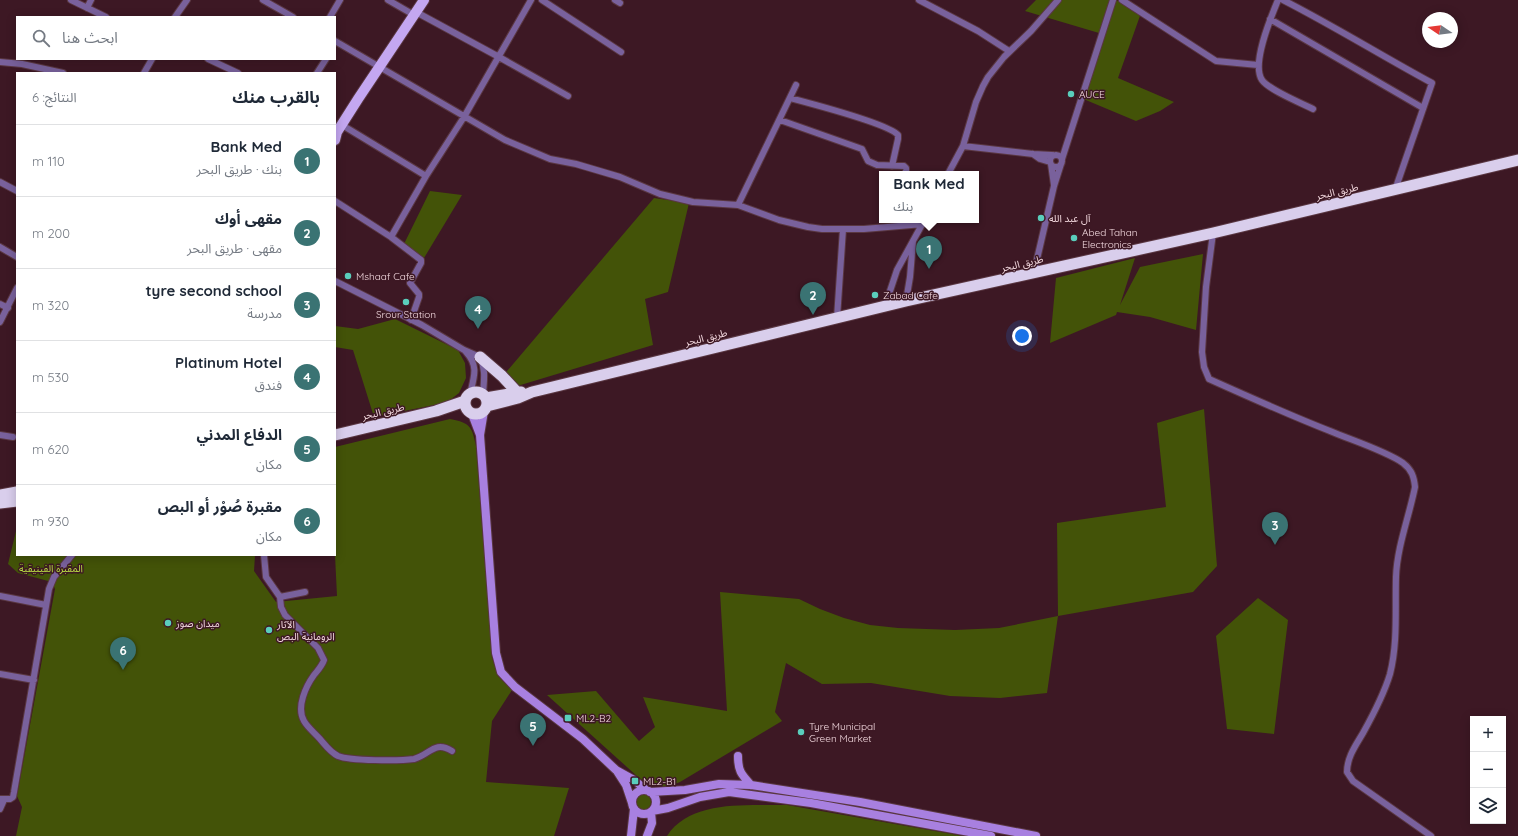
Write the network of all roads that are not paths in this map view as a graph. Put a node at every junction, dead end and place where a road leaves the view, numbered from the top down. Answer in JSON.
{"nodes":[{"id":1,"x":71,"y":0,"type":"edge"},
{"id":2,"x":91,"y":0,"type":"edge"},
{"id":3,"x":187,"y":0,"type":"edge"},
{"id":4,"x":263,"y":0,"type":"edge"},
{"id":5,"x":340,"y":0,"type":"edge"},
{"id":6,"x":388,"y":0,"type":"edge"},
{"id":7,"x":424,"y":0,"type":"edge"},
{"id":8,"x":531,"y":0,"type":"edge"},
{"id":9,"x":542,"y":0,"type":"edge"},
{"id":10,"x":919,"y":0,"type":"edge"},
{"id":11,"x":1058,"y":0,"type":"edge"},
{"id":12,"x":1113,"y":0,"type":"edge"},
{"id":13,"x":1122,"y":0,"type":"edge"},
{"id":14,"x":1278,"y":0,"type":"edge"},
{"id":15,"x":1283,"y":0,"type":"edge"},
{"id":16,"x":273,"y":3,"type":"edge"},
{"id":17,"x":87,"y":8,"type":"junction"},
{"id":18,"x":415,"y":13,"type":"junction"},
{"id":19,"x":104,"y":16,"type":"edge"},
{"id":20,"x":177,"y":16,"type":"edge"},
{"id":21,"x":292,"y":16,"type":"edge"},
{"id":22,"x":331,"y":16,"type":"edge"},
{"id":23,"x":1270,"y":19,"type":"junction"},
{"id":24,"x":336,"y":43,"type":"edge"},
{"id":25,"x":1009,"y":51,"type":"junction"},
{"id":26,"x":621,"y":52,"type":"dead end"},
{"id":27,"x":499,"y":57,"type":"junction"},
{"id":28,"x":151,"y":60,"type":"edge"},
{"id":29,"x":210,"y":60,"type":"edge"},
{"id":30,"x":325,"y":60,"type":"edge"},
{"id":31,"x":0,"y":62,"type":"edge"},
{"id":32,"x":1258,"y":65,"type":"junction"},
{"id":33,"x":380,"y":66,"type":"junction"},
{"id":34,"x":58,"y":72,"type":"edge"},
{"id":35,"x":145,"y":72,"type":"edge"},
{"id":36,"x":236,"y":72,"type":"edge"},
{"id":37,"x":319,"y":72,"type":"edge"},
{"id":38,"x":796,"y":85,"type":"dead end"},
{"id":39,"x":568,"y":96,"type":"dead end"},
{"id":40,"x":790,"y":98,"type":"junction"},
{"id":41,"x":1423,"y":108,"type":"junction"},
{"id":42,"x":1313,"y":109,"type":"dead end"},
{"id":43,"x":464,"y":117,"type":"junction"},
{"id":44,"x":780,"y":120,"type":"junction"},
{"id":45,"x":337,"y":133,"type":"edge"},
{"id":46,"x":1068,"y":139,"type":"junction"},
{"id":47,"x":963,"y":146,"type":"junction"},
{"id":48,"x":1033,"y":154,"type":"junction"},
{"id":49,"x":1054,"y":155,"type":"junction"},
{"id":50,"x":1518,"y":160,"type":"edge"},
{"id":51,"x":1062,"y":162,"type":"junction"},
{"id":52,"x":1050,"y":163,"type":"junction"},
{"id":53,"x":892,"y":166,"type":"junction"},
{"id":54,"x":906,"y":171,"type":"edge"},
{"id":55,"x":950,"y":171,"type":"edge"},
{"id":56,"x":426,"y":176,"type":"junction"},
{"id":57,"x":0,"y":182,"type":"edge"},
{"id":58,"x":1054,"y":186,"type":"junction"},
{"id":59,"x":16,"y":190,"type":"edge"},
{"id":60,"x":1395,"y":190,"type":"junction"},
{"id":61,"x":336,"y":202,"type":"edge"},
{"id":62,"x":738,"y":205,"type":"junction"},
{"id":63,"x":896,"y":223,"type":"edge"},
{"id":64,"x":923,"y":223,"type":"edge"},
{"id":65,"x":843,"y":229,"type":"junction"},
{"id":66,"x":1212,"y":233,"type":"junction"},
{"id":67,"x":391,"y":237,"type":"junction"},
{"id":68,"x":913,"y":239,"type":"junction"},
{"id":69,"x":0,"y":247,"type":"edge"},
{"id":70,"x":16,"y":256,"type":"edge"},
{"id":71,"x":1034,"y":272,"type":"junction"},
{"id":72,"x":336,"y":282,"type":"edge"},
{"id":73,"x":16,"y":290,"type":"edge"},
{"id":74,"x":906,"y":301,"type":"junction"},
{"id":75,"x":0,"y":304,"type":"edge"},
{"id":76,"x":885,"y":306,"type":"junction"},
{"id":77,"x":8,"y":308,"type":"junction"},
{"id":78,"x":837,"y":318,"type":"junction"},
{"id":79,"x":411,"y":320,"type":"junction"},
{"id":80,"x":0,"y":322,"type":"edge"},
{"id":81,"x":464,"y":350,"type":"junction"},
{"id":82,"x":480,"y":357,"type":"junction"},
{"id":83,"x":516,"y":391,"type":"junction"},
{"id":84,"x":532,"y":392,"type":"junction"},
{"id":85,"x":468,"y":397,"type":"junction"},
{"id":86,"x":485,"y":402,"type":"junction"},
{"id":87,"x":436,"y":411,"type":"junction"},
{"id":88,"x":471,"y":413,"type":"junction"},
{"id":89,"x":0,"y":435,"type":"edge"},
{"id":90,"x":336,"y":435,"type":"edge"},
{"id":91,"x":480,"y":435,"type":"junction"},
{"id":92,"x":13,"y":436,"type":"dead end"},
{"id":93,"x":16,"y":492,"type":"edge"},
{"id":94,"x":0,"y":495,"type":"edge"},
{"id":95,"x":16,"y":501,"type":"edge"},
{"id":96,"x":0,"y":503,"type":"edge"},
{"id":97,"x":71,"y":556,"type":"edge"},
{"id":98,"x":264,"y":556,"type":"edge"},
{"id":99,"x":305,"y":592,"type":"dead end"},
{"id":100,"x":0,"y":596,"type":"edge"},
{"id":101,"x":280,"y":597,"type":"junction"},
{"id":102,"x":46,"y":605,"type":"junction"},
{"id":103,"x":0,"y":674,"type":"edge"},
{"id":104,"x":34,"y":680,"type":"junction"},
{"id":105,"x":452,"y":751,"type":"dead end"},
{"id":106,"x":738,"y":756,"type":"dead end"},
{"id":107,"x":616,"y":770,"type":"junction"},
{"id":108,"x":751,"y":785,"type":"junction"},
{"id":109,"x":778,"y":788,"type":"junction"},
{"id":110,"x":648,"y":791,"type":"junction"},
{"id":111,"x":776,"y":798,"type":"junction"},
{"id":112,"x":2,"y":800,"type":"edge"},
{"id":113,"x":633,"y":806,"type":"junction"},
{"id":114,"x":0,"y":809,"type":"edge"},
{"id":115,"x":652,"y":812,"type":"junction"},
{"id":116,"x":631,"y":836,"type":"edge"},
{"id":117,"x":647,"y":836,"type":"edge"},
{"id":118,"x":991,"y":836,"type":"edge"},
{"id":119,"x":1036,"y":836,"type":"edge"},
{"id":120,"x":1431,"y":836,"type":"edge"}],
"edges":[{"from":1,"to":17,"type":"street"},
{"from":2,"to":17,"type":"street"},
{"from":3,"to":20,"type":"street"},
{"from":4,"to":16,"type":"street"},
{"from":5,"to":22,"type":"street"},
{"from":6,"to":18,"type":"street"},
{"from":7,"to":18,"type":"main road"},
{"from":8,"to":27,"type":"street"},
{"from":9,"to":26,"type":"street"},
{"from":10,"to":25,"type":"street"},
{"from":11,"to":25,"type":"street"},
{"from":12,"to":46,"type":"street"},
{"from":13,"to":32,"type":"street"},
{"from":14,"to":23,"type":"street"},
{"from":15,"to":41,"type":"street"},
{"from":16,"to":21,"type":"street"},
{"from":17,"to":19,"type":"street"},
{"from":18,"to":27,"type":"street"},
{"from":18,"to":33,"type":"main road"},
{"from":23,"to":32,"type":"street"},
{"from":23,"to":41,"type":"street"},
{"from":24,"to":33,"type":"street"},
{"from":25,"to":47,"type":"street"},
{"from":27,"to":39,"type":"street"},
{"from":27,"to":43,"type":"street"},
{"from":28,"to":35,"type":"street"},
{"from":29,"to":36,"type":"street"},
{"from":30,"to":37,"type":"street"},
{"from":31,"to":34,"type":"street"},
{"from":32,"to":42,"type":"street"},
{"from":33,"to":43,"type":"street"},
{"from":33,"to":45,"type":"main road"},
{"from":38,"to":40,"type":"street"},
{"from":40,"to":44,"type":"street"},
{"from":40,"to":53,"type":"street"},
{"from":41,"to":60,"type":"street"},
{"from":43,"to":56,"type":"street"},
{"from":43,"to":62,"type":"street"},
{"from":44,"to":53,"type":"street"},
{"from":44,"to":62,"type":"street"},
{"from":45,"to":56,"type":"street"},
{"from":46,"to":49,"type":"street"},
{"from":46,"to":51,"type":"street"},
{"from":47,"to":48,"type":"street"},
{"from":47,"to":55,"type":"street"},
{"from":48,"to":49,"type":"street"},
{"from":48,"to":52,"type":"street"},
{"from":49,"to":51,"type":"street"},
{"from":49,"to":52,"type":"street"},
{"from":50,"to":60,"type":"highway","name":"طريق البحر"},
{"from":51,"to":52,"type":"street"},
{"from":51,"to":58,"type":"street"},
{"from":52,"to":58,"type":"street"},
{"from":53,"to":54,"type":"street"},
{"from":56,"to":67,"type":"street"},
{"from":57,"to":59,"type":"street"},
{"from":58,"to":71,"type":"street"},
{"from":60,"to":66,"type":"highway","name":"طريق البحر"},
{"from":61,"to":67,"type":"street"},
{"from":62,"to":65,"type":"street"},
{"from":63,"to":65,"type":"street"},
{"from":64,"to":68,"type":"street"},
{"from":65,"to":78,"type":"street"},
{"from":66,"to":71,"type":"highway","name":"طريق البحر"},
{"from":66,"to":120,"type":"street"},
{"from":67,"to":79,"type":"street"},
{"from":68,"to":74,"type":"street"},
{"from":68,"to":76,"type":"street"},
{"from":69,"to":70,"type":"street"},
{"from":71,"to":74,"type":"highway","name":"طريق البحر"},
{"from":72,"to":79,"type":"street"},
{"from":73,"to":77,"type":"street"},
{"from":74,"to":76,"type":"highway","name":"طريق البحر"},
{"from":75,"to":77,"type":"street"},
{"from":76,"to":78,"type":"highway","name":"طريق البحر"},
{"from":77,"to":80,"type":"street"},
{"from":78,"to":84,"type":"highway","name":"طريق البحر"},
{"from":79,"to":81,"type":"street"},
{"from":81,"to":82,"type":"street"},
{"from":81,"to":85,"type":"street"},
{"from":82,"to":83,"type":"highway"},
{"from":82,"to":86,"type":"street"},
{"from":83,"to":84,"type":"highway","name":"طريق البحر"},
{"from":83,"to":86,"type":"highway","name":"طريق البحر"},
{"from":84,"to":86,"type":"highway","name":"طريق البحر"},
{"from":85,"to":86,"type":"highway","name":"طريق البحر"},
{"from":85,"to":87,"type":"highway","name":"طريق البحر"},
{"from":85,"to":88,"type":"highway"},
{"from":86,"to":88,"type":"highway","name":"طريق البحر"},
{"from":86,"to":91,"type":"main road"},
{"from":87,"to":88,"type":"highway","name":"طريق البحر"},
{"from":87,"to":90,"type":"highway","name":"طريق البحر"},
{"from":88,"to":91,"type":"main road"},
{"from":89,"to":92,"type":"street"},
{"from":91,"to":107,"type":"main road"},
{"from":93,"to":94,"type":"highway"},
{"from":95,"to":96,"type":"highway"},
{"from":97,"to":102,"type":"street"},
{"from":98,"to":101,"type":"street"},
{"from":99,"to":101,"type":"street"},
{"from":100,"to":102,"type":"street"},
{"from":101,"to":105,"type":"street"},
{"from":102,"to":104,"type":"street"},
{"from":103,"to":104,"type":"street"},
{"from":104,"to":112,"type":"street"},
{"from":106,"to":108,"type":"main road"},
{"from":107,"to":110,"type":"main road"},
{"from":107,"to":113,"type":"main road"},
{"from":108,"to":109,"type":"main road"},
{"from":108,"to":110,"type":"main road"},
{"from":109,"to":111,"type":"main road"},
{"from":109,"to":119,"type":"main road"},
{"from":110,"to":113,"type":"main road"},
{"from":110,"to":115,"type":"main road"},
{"from":111,"to":115,"type":"main road"},
{"from":111,"to":118,"type":"main road"},
{"from":112,"to":114,"type":"street"},
{"from":113,"to":115,"type":"main road"},
{"from":113,"to":116,"type":"main road"},
{"from":115,"to":117,"type":"main road"}]}
